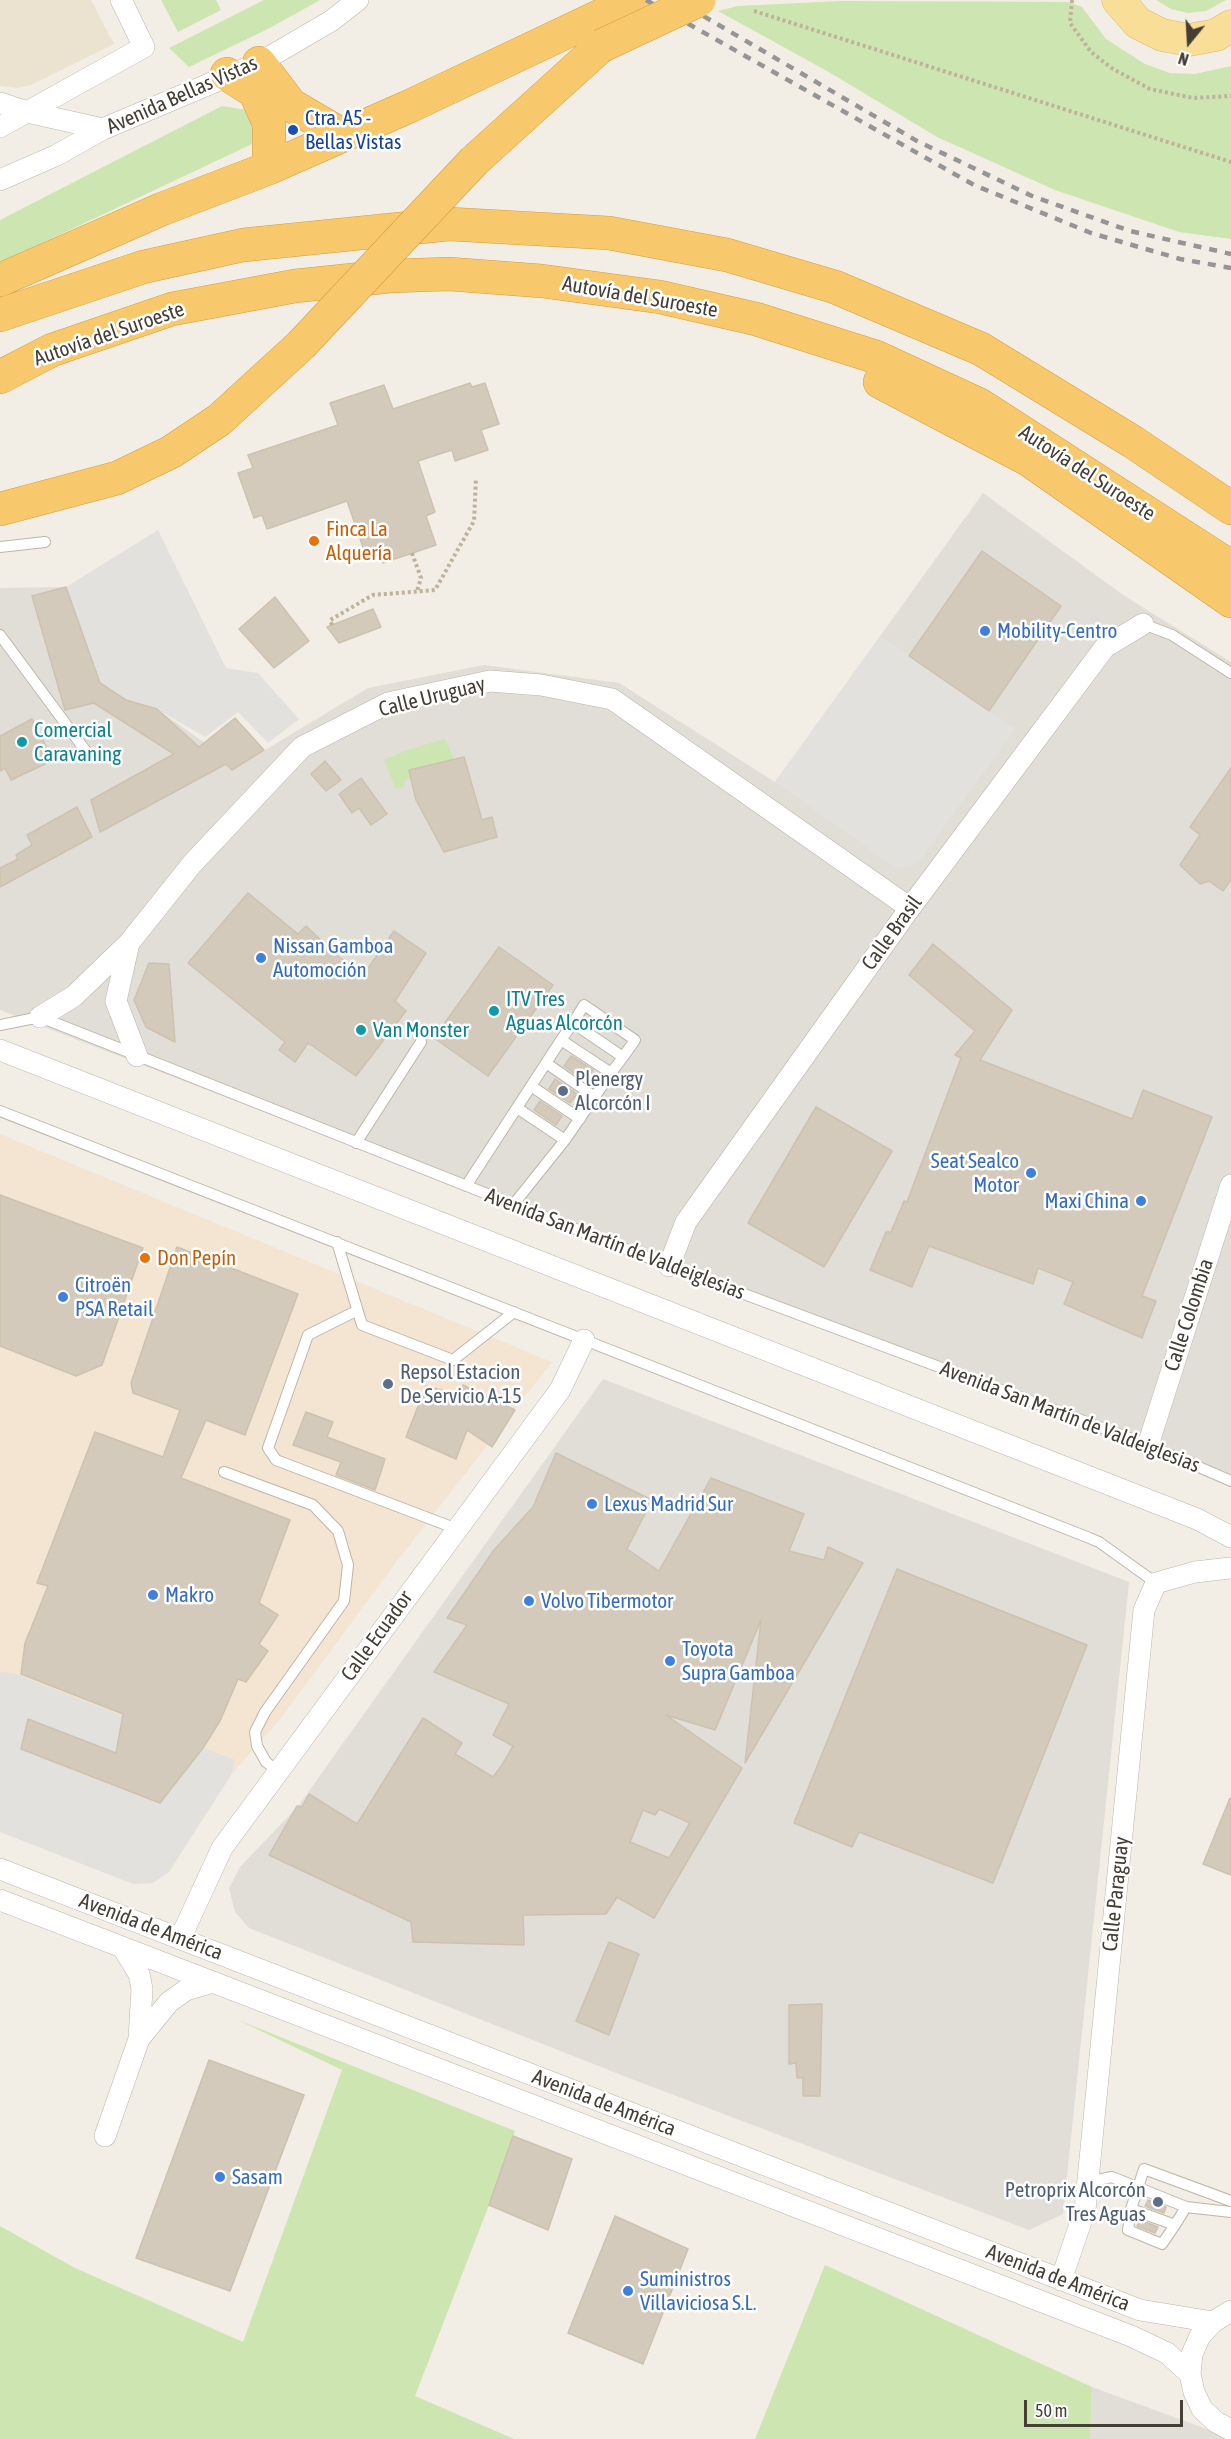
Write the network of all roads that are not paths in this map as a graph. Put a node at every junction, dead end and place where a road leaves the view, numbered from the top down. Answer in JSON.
{"nodes":[{"id":1,"x":121,"y":0,"type":"edge"},
{"id":2,"x":358,"y":0,"type":"edge"},
{"id":3,"x":634,"y":0,"type":"edge"},
{"id":4,"x":699,"y":0,"type":"edge"},
{"id":5,"x":1118,"y":0,"type":"edge"},
{"id":6,"x":1231,"y":26,"type":"edge"},
{"id":7,"x":259,"y":63,"type":"junction"},
{"id":8,"x":227,"y":74,"type":"junction"},
{"id":9,"x":0,"y":103,"type":"edge"},
{"id":10,"x":27,"y":112,"type":"junction"},
{"id":11,"x":0,"y":127,"type":"edge"},
{"id":12,"x":103,"y":129,"type":"junction"},
{"id":13,"x":342,"y":135,"type":"junction"},
{"id":14,"x":269,"y":168,"type":"junction"},
{"id":15,"x":0,"y":180,"type":"edge"},
{"id":16,"x":0,"y":280,"type":"edge"},
{"id":17,"x":0,"y":315,"type":"edge"},
{"id":18,"x":756,"y":319,"type":"junction"},
{"id":19,"x":0,"y":376,"type":"edge"},
{"id":20,"x":0,"y":508,"type":"edge"},
{"id":21,"x":1231,"y":508,"type":"edge"},
{"id":22,"x":45,"y":542,"type":"dead end"},
{"id":23,"x":0,"y":547,"type":"edge"},
{"id":24,"x":1231,"y":567,"type":"edge"},
{"id":25,"x":1231,"y":601,"type":"edge"},
{"id":26,"x":1143,"y":624,"type":"joint"},
{"id":27,"x":0,"y":635,"type":"edge"},
{"id":28,"x":1231,"y":673,"type":"edge"},
{"id":29,"x":88,"y":754,"type":"dead end"},
{"id":30,"x":910,"y":908,"type":"junction"},
{"id":31,"x":129,"y":943,"type":"junction"},
{"id":32,"x":40,"y":1017,"type":"junction"},
{"id":33,"x":573,"y":1023,"type":"junction"},
{"id":34,"x":0,"y":1025,"type":"edge"},
{"id":35,"x":561,"y":1040,"type":"junction"},
{"id":36,"x":421,"y":1042,"type":"dead end"},
{"id":37,"x":0,"y":1050,"type":"edge"},
{"id":38,"x":137,"y":1056,"type":"junction"},
{"id":39,"x":623,"y":1057,"type":"junction"},
{"id":40,"x":546,"y":1063,"type":"junction"},
{"id":41,"x":611,"y":1073,"type":"junction"},
{"id":42,"x":531,"y":1086,"type":"junction"},
{"id":43,"x":595,"y":1097,"type":"junction"},
{"id":44,"x":517,"y":1108,"type":"junction"},
{"id":45,"x":0,"y":1111,"type":"edge"},
{"id":46,"x":580,"y":1119,"type":"junction"},
{"id":47,"x":565,"y":1140,"type":"junction"},
{"id":48,"x":356,"y":1143,"type":"junction"},
{"id":49,"x":1231,"y":1185,"type":"edge"},
{"id":50,"x":466,"y":1186,"type":"junction"},
{"id":51,"x":513,"y":1205,"type":"junction"},
{"id":52,"x":337,"y":1242,"type":"junction"},
{"id":53,"x":669,"y":1266,"type":"junction"},
{"id":54,"x":356,"y":1311,"type":"junction"},
{"id":55,"x":514,"y":1312,"type":"junction"},
{"id":56,"x":584,"y":1340,"type":"junction"},
{"id":57,"x":1148,"y":1445,"type":"junction"},
{"id":58,"x":224,"y":1472,"type":"dead end"},
{"id":59,"x":1231,"y":1480,"type":"edge"},
{"id":60,"x":1197,"y":1519,"type":"junction"},
{"id":61,"x":1231,"y":1526,"type":"edge"},
{"id":62,"x":457,"y":1529,"type":"junction"},
{"id":63,"x":1231,"y":1537,"type":"edge"},
{"id":64,"x":1231,"y":1568,"type":"edge"},
{"id":65,"x":1156,"y":1582,"type":"junction"},
{"id":66,"x":278,"y":1771,"type":"junction"},
{"id":67,"x":2,"y":1867,"type":"edge"},
{"id":68,"x":0,"y":1900,"type":"edge"},
{"id":69,"x":180,"y":1939,"type":"junction"},
{"id":70,"x":123,"y":1948,"type":"junction"},
{"id":71,"x":213,"y":1982,"type":"junction"},
{"id":72,"x":139,"y":2038,"type":"junction"},
{"id":73,"x":105,"y":2136,"type":"dead end"},
{"id":74,"x":1087,"y":2182,"type":"junction"},
{"id":75,"x":1136,"y":2187,"type":"junction"},
{"id":76,"x":1231,"y":2201,"type":"edge"},
{"id":77,"x":1186,"y":2207,"type":"junction"},
{"id":78,"x":1131,"y":2209,"type":"junction"},
{"id":79,"x":1231,"y":2212,"type":"edge"},
{"id":80,"x":1175,"y":2225,"type":"junction"},
{"id":81,"x":1061,"y":2280,"type":"junction"},
{"id":82,"x":1222,"y":2317,"type":"edge"},
{"id":83,"x":1190,"y":2374,"type":"junction"},
{"id":84,"x":1231,"y":2430,"type":"edge"},
{"id":85,"x":1228,"y":2439,"type":"edge"}],
"edges":[{"from":1,"to":10,"type":"street"},
{"from":2,"to":7,"type":"street","name":"Avenida Bellas Vistas"},
{"from":3,"to":13,"type":"highway"},
{"from":4,"to":20,"type":"highway","bridge":true},
{"from":5,"to":6,"type":"main road"},
{"from":7,"to":8,"type":"street","name":"Avenida Bellas Vistas"},
{"from":7,"to":13,"type":"highway"},
{"from":8,"to":12,"type":"street","name":"Avenida Bellas Vistas"},
{"from":8,"to":14,"type":"highway"},
{"from":9,"to":10,"type":"street"},
{"from":10,"to":11,"type":"street"},
{"from":10,"to":12,"type":"street"},
{"from":12,"to":15,"type":"street","name":"Avenida Bellas Vistas"},
{"from":13,"to":14,"type":"highway"},
{"from":14,"to":16,"type":"highway"},
{"from":17,"to":21,"type":"highway"},
{"from":18,"to":19,"type":"highway","name":"Autovía del Suroeste"},
{"from":18,"to":24,"type":"highway","name":"Autovía del Suroeste"},
{"from":18,"to":25,"type":"highway"},
{"from":22,"to":23,"type":"lane"},
{"from":26,"to":28,"type":"lane"},
{"from":26,"to":30,"type":"street","name":"Calle Brasil"},
{"from":27,"to":29,"type":"lane"},
{"from":30,"to":31,"type":"street","name":"Calle Uruguay"},
{"from":30,"to":53,"type":"street","name":"Calle Brasil"},
{"from":31,"to":32,"type":"street","name":"Calle Uruguay"},
{"from":31,"to":38,"type":"street","name":"Calle Uruguay"},
{"from":32,"to":34,"type":"lane"},
{"from":32,"to":38,"type":"lane","name":"Avenida San Martín de Valdeiglesias"},
{"from":33,"to":35,"type":"lane"},
{"from":33,"to":39,"type":"lane"},
{"from":33,"to":39,"type":"lane"},
{"from":35,"to":40,"type":"lane"},
{"from":35,"to":41,"type":"lane"},
{"from":36,"to":48,"type":"lane"},
{"from":37,"to":60,"type":"street","name":"Avenida San Martín de Valdeiglesias"},
{"from":38,"to":48,"type":"lane","name":"Avenida San Martín de Valdeiglesias"},
{"from":39,"to":41,"type":"lane"},
{"from":40,"to":42,"type":"lane"},
{"from":40,"to":43,"type":"lane"},
{"from":41,"to":43,"type":"lane"},
{"from":42,"to":44,"type":"lane"},
{"from":42,"to":46,"type":"lane"},
{"from":43,"to":46,"type":"lane"},
{"from":44,"to":47,"type":"lane"},
{"from":44,"to":50,"type":"lane"},
{"from":45,"to":52,"type":"lane"},
{"from":46,"to":47,"type":"lane"},
{"from":47,"to":51,"type":"lane"},
{"from":48,"to":50,"type":"lane","name":"Avenida San Martín de Valdeiglesias"},
{"from":49,"to":57,"type":"street","name":"Calle Colombia"},
{"from":50,"to":51,"type":"lane","name":"Avenida San Martín de Valdeiglesias"},
{"from":51,"to":53,"type":"lane","name":"Avenida San Martín de Valdeiglesias"},
{"from":52,"to":54,"type":"lane"},
{"from":52,"to":55,"type":"lane"},
{"from":53,"to":57,"type":"lane","name":"Avenida San Martín de Valdeiglesias"},
{"from":54,"to":55,"type":"lane"},
{"from":54,"to":62,"type":"lane"},
{"from":55,"to":56,"type":"lane"},
{"from":56,"to":62,"type":"street","name":"Calle Ecuador"},
{"from":56,"to":65,"type":"lane"},
{"from":57,"to":59,"type":"lane","name":"Avenida San Martín de Valdeiglesias"},
{"from":58,"to":66,"type":"lane"},
{"from":60,"to":61,"type":"street","name":"Avenida San Martín de Valdeiglesias"},
{"from":60,"to":63,"type":"street","name":"Avenida San Martín de Valdeiglesias"},
{"from":62,"to":66,"type":"street","name":"Calle Ecuador"},
{"from":64,"to":65,"type":"street"},
{"from":65,"to":74,"type":"street","name":"Calle Paraguay"},
{"from":66,"to":69,"type":"street","name":"Calle Ecuador"},
{"from":67,"to":69,"type":"street","name":"Avenida de América"},
{"from":68,"to":70,"type":"street","name":"Avenida de América"},
{"from":69,"to":81,"type":"street","name":"Avenida de América"},
{"from":70,"to":71,"type":"street","name":"Avenida de América"},
{"from":70,"to":72,"type":"street"},
{"from":71,"to":72,"type":"street"},
{"from":71,"to":83,"type":"street","name":"Avenida de América"},
{"from":72,"to":73,"type":"street"},
{"from":74,"to":75,"type":"lane"},
{"from":74,"to":81,"type":"street","name":"Calle Paraguay"},
{"from":75,"to":76,"type":"lane"},
{"from":75,"to":77,"type":"lane"},
{"from":75,"to":78,"type":"lane"},
{"from":77,"to":79,"type":"lane"},
{"from":77,"to":80,"type":"lane"},
{"from":78,"to":80,"type":"lane"},
{"from":78,"to":80,"type":"lane"},
{"from":81,"to":82,"type":"street","name":"Avenida de América"},
{"from":82,"to":83,"type":"street"},
{"from":83,"to":84,"type":"street"},
{"from":84,"to":85,"type":"street"}]}
